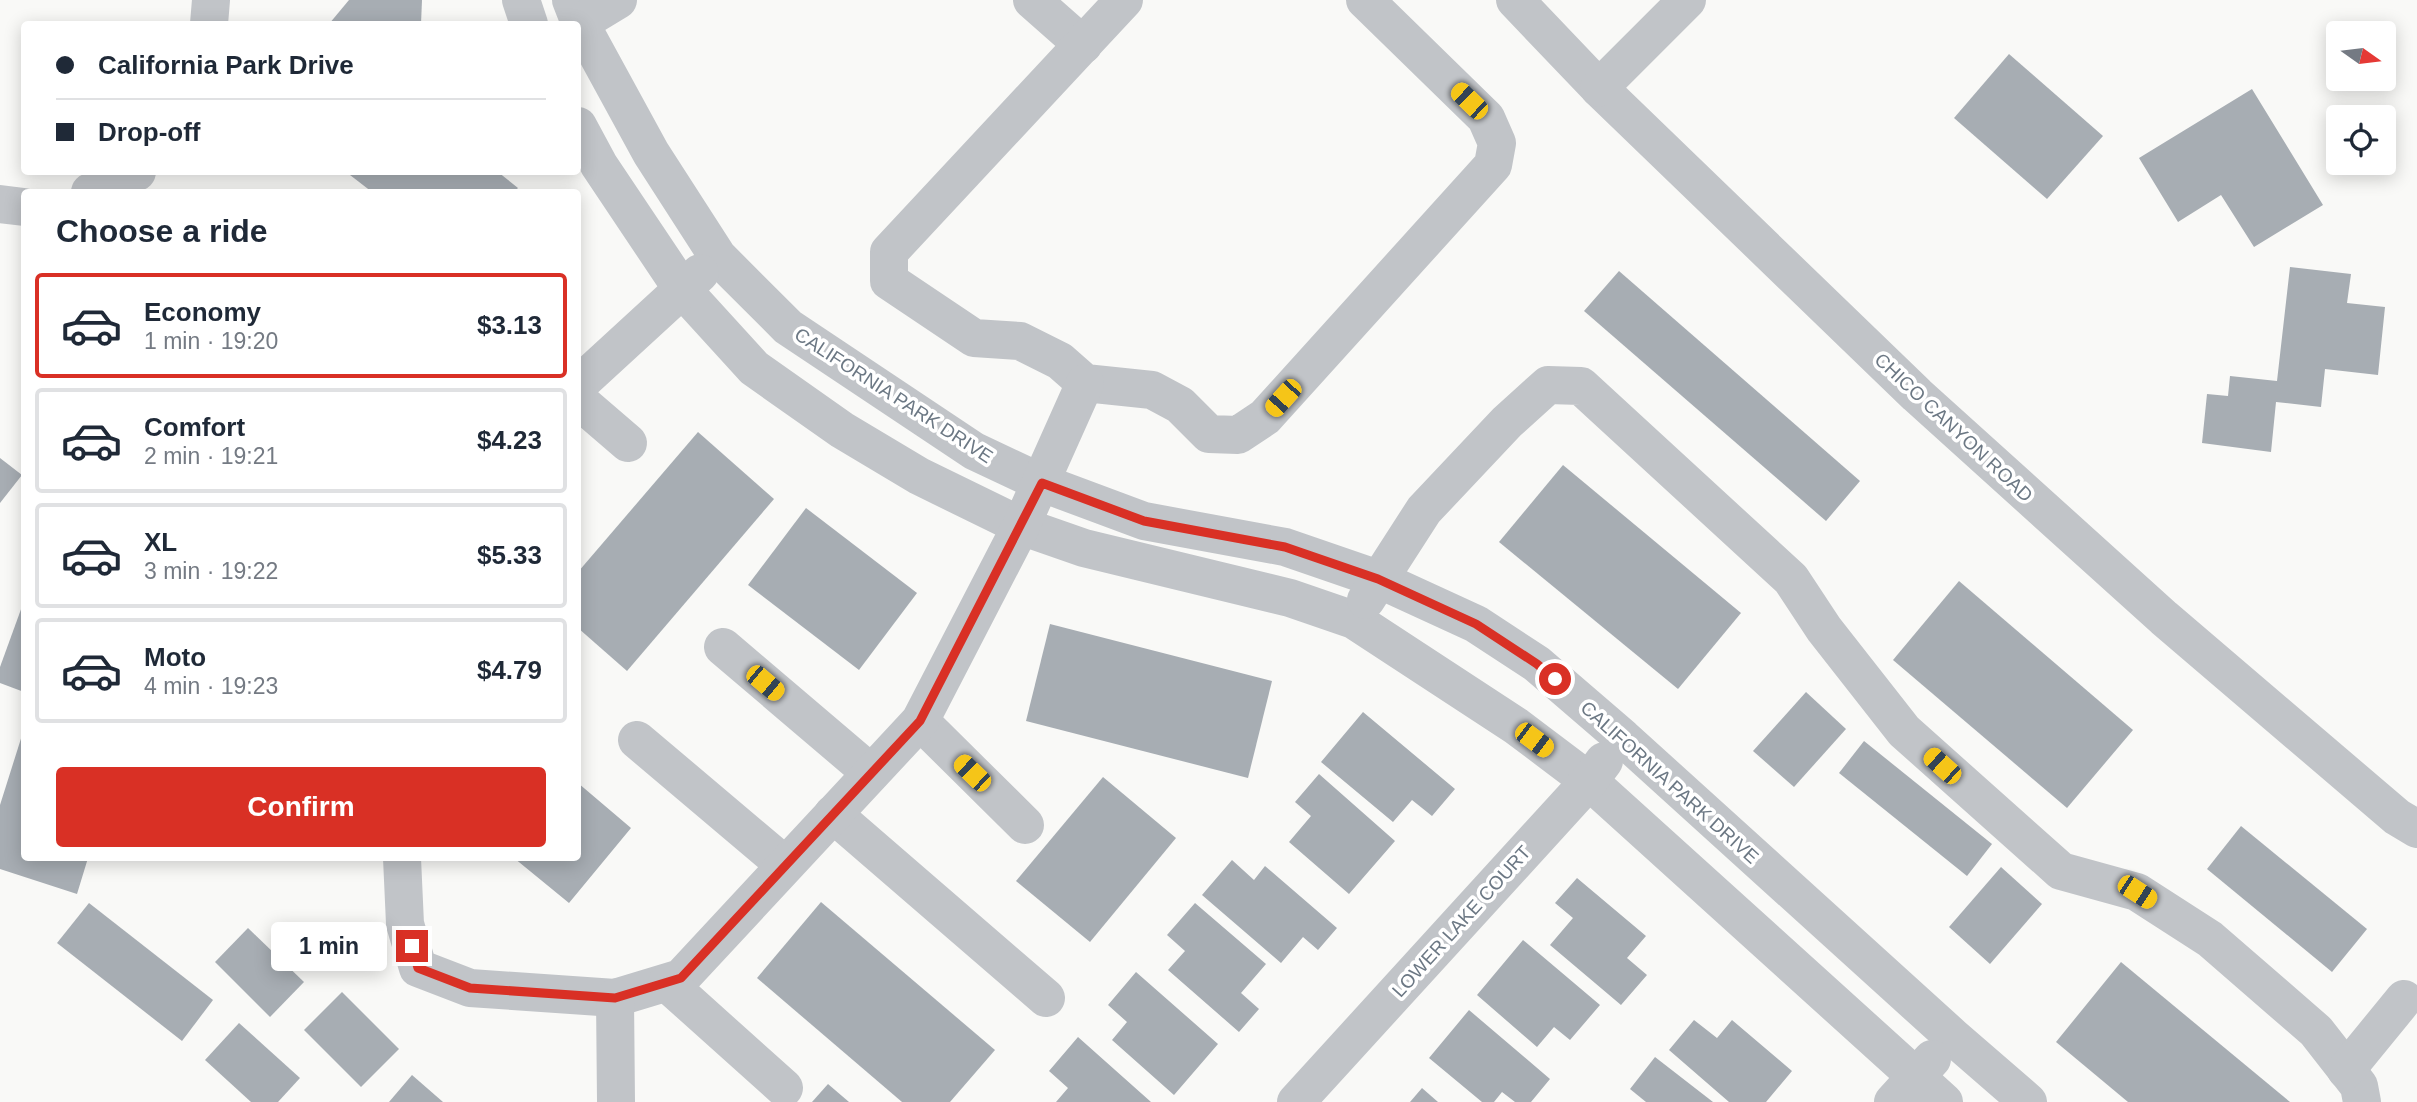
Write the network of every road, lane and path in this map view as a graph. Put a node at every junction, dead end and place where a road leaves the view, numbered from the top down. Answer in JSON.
{"nodes":[{"id":1,"x":211,"y":0,"type":"edge"},
{"id":2,"x":521,"y":0,"type":"edge"},
{"id":3,"x":618,"y":0,"type":"edge"},
{"id":4,"x":1032,"y":0,"type":"edge"},
{"id":5,"x":1125,"y":0,"type":"edge"},
{"id":6,"x":1365,"y":0,"type":"edge"},
{"id":7,"x":1515,"y":0,"type":"edge"},
{"id":8,"x":1687,"y":0,"type":"edge"},
{"id":9,"x":575,"y":11,"type":"edge"},
{"id":10,"x":209,"y":21,"type":"edge"},
{"id":11,"x":528,"y":21,"type":"edge"},
{"id":12,"x":581,"y":22,"type":"edge"},
{"id":13,"x":1083,"y":45,"type":"junction"},
{"id":14,"x":1599,"y":88,"type":"junction"},
{"id":15,"x":581,"y":132,"type":"edge"},
{"id":16,"x":129,"y":175,"type":"edge"},
{"id":17,"x":97,"y":189,"type":"edge"},
{"id":18,"x":0,"y":204,"type":"edge"},
{"id":19,"x":21,"y":207,"type":"edge"},
{"id":20,"x":718,"y":257,"type":"junction"},
{"id":21,"x":682,"y":289,"type":"junction"},
{"id":22,"x":581,"y":381,"type":"edge"},
{"id":23,"x":581,"y":383,"type":"edge"},
{"id":24,"x":1085,"y":383,"type":"junction"},
{"id":25,"x":628,"y":443,"type":"dead end"},
{"id":26,"x":1042,"y":483,"type":"junction"},
{"id":27,"x":1021,"y":526,"type":"junction"},
{"id":28,"x":1378,"y":579,"type":"junction"},
{"id":29,"x":1354,"y":620,"type":"junction"},
{"id":30,"x":723,"y":647,"type":"dead end"},
{"id":31,"x":920,"y":721,"type":"junction"},
{"id":32,"x":1623,"y":738,"type":"junction"},
{"id":33,"x":637,"y":740,"type":"dead end"},
{"id":34,"x":871,"y":773,"type":"junction"},
{"id":35,"x":1589,"y":781,"type":"junction"},
{"id":36,"x":833,"y":814,"type":"junction"},
{"id":37,"x":1025,"y":824,"type":"dead end"},
{"id":38,"x":2417,"y":829,"type":"edge"},
{"id":39,"x":402,"y":861,"type":"edge"},
{"id":40,"x":785,"y":865,"type":"junction"},
{"id":41,"x":667,"y":983,"type":"junction"},
{"id":42,"x":615,"y":998,"type":"junction"},
{"id":43,"x":1046,"y":998,"type":"dead end"},
{"id":44,"x":2404,"y":999,"type":"dead end"},
{"id":45,"x":1953,"y":1037,"type":"junction"},
{"id":46,"x":2354,"y":1086,"type":"edge"},
{"id":47,"x":784,"y":1088,"type":"dead end"},
{"id":48,"x":1904,"y":1089,"type":"edge"},
{"id":49,"x":616,"y":1101,"type":"edge"},
{"id":50,"x":1296,"y":1102,"type":"edge"},
{"id":51,"x":1944,"y":1102,"type":"edge"},
{"id":52,"x":2028,"y":1102,"type":"edge"}],
"edges":[{"from":1,"to":10,"type":"street"},
{"from":2,"to":11,"type":"street"},
{"from":3,"to":9,"type":"street"},
{"from":4,"to":13,"type":"street"},
{"from":5,"to":13,"type":"street"},
{"from":6,"to":24,"type":"street"},
{"from":7,"to":14,"type":"street","name":"CHICO CANYON ROAD"},
{"from":8,"to":14,"type":"street"},
{"from":12,"to":20,"type":"street","name":"CALIFORNIA PARK DRIVE"},
{"from":13,"to":24,"type":"street"},
{"from":14,"to":38,"type":"street","name":"CHICO CANYON ROAD"},
{"from":15,"to":21,"type":"street"},
{"from":16,"to":17,"type":"street"},
{"from":18,"to":19,"type":"street"},
{"from":20,"to":21,"type":"street"},
{"from":20,"to":26,"type":"street","name":"CALIFORNIA PARK DRIVE"},
{"from":21,"to":22,"type":"street"},
{"from":21,"to":27,"type":"street"},
{"from":23,"to":25,"type":"street"},
{"from":24,"to":26,"type":"street"},
{"from":26,"to":27,"type":"street"},
{"from":26,"to":28,"type":"street","name":"CALIFORNIA PARK DRIVE"},
{"from":27,"to":29,"type":"street"},
{"from":27,"to":31,"type":"street"},
{"from":28,"to":29,"type":"street"},
{"from":28,"to":32,"type":"street","name":"CALIFORNIA PARK DRIVE"},
{"from":28,"to":46,"type":"street"},
{"from":29,"to":35,"type":"street"},
{"from":30,"to":34,"type":"street"},
{"from":31,"to":34,"type":"street"},
{"from":31,"to":37,"type":"street"},
{"from":32,"to":35,"type":"street","name":"LOWER LAKE COURT"},
{"from":32,"to":45,"type":"street","name":"CALIFORNIA PARK DRIVE"},
{"from":33,"to":40,"type":"street"},
{"from":34,"to":36,"type":"street"},
{"from":35,"to":48,"type":"street"},
{"from":35,"to":50,"type":"street","name":"LOWER LAKE COURT"},
{"from":36,"to":40,"type":"street"},
{"from":36,"to":43,"type":"street"},
{"from":39,"to":42,"type":"street"},
{"from":40,"to":41,"type":"street"},
{"from":41,"to":42,"type":"street"},
{"from":41,"to":47,"type":"street"},
{"from":42,"to":49,"type":"street"},
{"from":44,"to":46,"type":"street"},
{"from":45,"to":48,"type":"street"},
{"from":45,"to":52,"type":"street","name":"CALIFORNIA PARK DRIVE"},
{"from":48,"to":51,"type":"street"}]}
